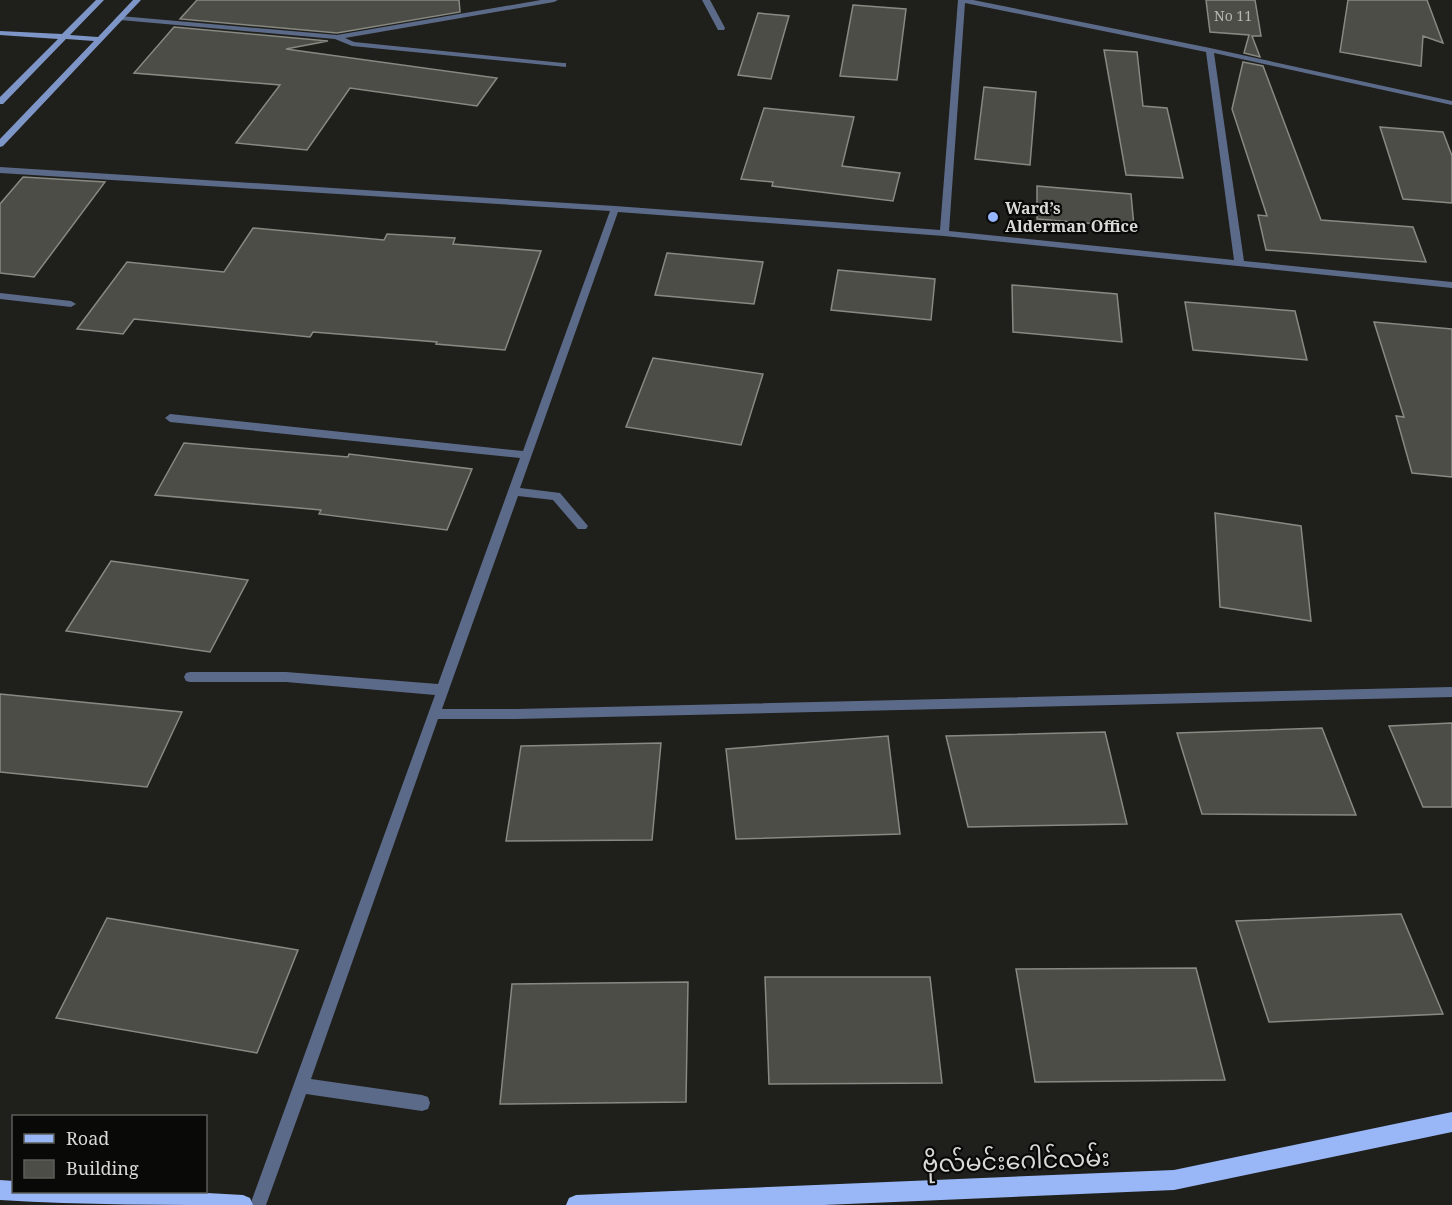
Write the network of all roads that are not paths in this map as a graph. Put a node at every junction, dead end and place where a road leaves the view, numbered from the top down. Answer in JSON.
{"nodes":[{"id":1,"x":100,"y":0,"type":"edge"},
{"id":2,"x":137,"y":0,"type":"edge"},
{"id":3,"x":554,"y":0,"type":"edge"},
{"id":4,"x":706,"y":0,"type":"edge"},
{"id":5,"x":962,"y":0,"type":"edge"},
{"id":6,"x":120,"y":18,"type":"junction"},
{"id":7,"x":721,"y":28,"type":"dead end"},
{"id":8,"x":0,"y":33,"type":"edge"},
{"id":9,"x":63,"y":37,"type":"junction"},
{"id":10,"x":337,"y":37,"type":"junction"},
{"id":11,"x":100,"y":39,"type":"junction"},
{"id":12,"x":1210,"y":50,"type":"junction"},
{"id":13,"x":563,"y":66,"type":"dead end"},
{"id":14,"x":0,"y":102,"type":"edge"},
{"id":15,"x":1452,"y":103,"type":"edge"},
{"id":16,"x":0,"y":144,"type":"edge"},
{"id":17,"x":0,"y":170,"type":"edge"},
{"id":18,"x":615,"y":209,"type":"junction"},
{"id":19,"x":944,"y":233,"type":"junction"},
{"id":20,"x":1239,"y":262,"type":"junction"},
{"id":21,"x":1452,"y":285,"type":"edge"},
{"id":22,"x":0,"y":296,"type":"edge"},
{"id":23,"x":71,"y":304,"type":"dead end"},
{"id":24,"x":170,"y":418,"type":"dead end"},
{"id":25,"x":528,"y":455,"type":"junction"},
{"id":26,"x":515,"y":492,"type":"junction"},
{"id":27,"x":582,"y":526,"type":"dead end"},
{"id":28,"x":190,"y":677,"type":"dead end"},
{"id":29,"x":444,"y":690,"type":"junction"},
{"id":30,"x":1452,"y":692,"type":"edge"},
{"id":31,"x":435,"y":714,"type":"junction"},
{"id":32,"x":302,"y":1086,"type":"junction"},
{"id":33,"x":422,"y":1103,"type":"dead end"},
{"id":34,"x":1452,"y":1122,"type":"edge"},
{"id":35,"x":48,"y":1193,"type":"edge"},
{"id":36,"x":243,"y":1205,"type":"edge"},
{"id":37,"x":258,"y":1205,"type":"edge"},
{"id":38,"x":576,"y":1205,"type":"edge"}],
"edges":[{"from":1,"to":9,"type":"main road"},
{"from":2,"to":6,"type":"main road"},
{"from":3,"to":10,"type":"street"},
{"from":4,"to":7,"type":"street"},
{"from":5,"to":12,"type":"street"},
{"from":5,"to":19,"type":"street"},
{"from":6,"to":10,"type":"street"},
{"from":6,"to":11,"type":"main road"},
{"from":8,"to":9,"type":"main road"},
{"from":9,"to":11,"type":"main road"},
{"from":9,"to":14,"type":"main road"},
{"from":10,"to":13,"type":"street"},
{"from":11,"to":16,"type":"main road"},
{"from":12,"to":15,"type":"street"},
{"from":12,"to":20,"type":"street"},
{"from":17,"to":18,"type":"street"},
{"from":18,"to":19,"type":"street"},
{"from":18,"to":25,"type":"street"},
{"from":19,"to":20,"type":"street"},
{"from":20,"to":21,"type":"street"},
{"from":22,"to":23,"type":"street"},
{"from":24,"to":25,"type":"street"},
{"from":25,"to":26,"type":"street"},
{"from":26,"to":27,"type":"street"},
{"from":26,"to":29,"type":"street"},
{"from":28,"to":29,"type":"street"},
{"from":29,"to":31,"type":"street"},
{"from":30,"to":31,"type":"street"},
{"from":31,"to":32,"type":"street"},
{"from":32,"to":33,"type":"street"},
{"from":32,"to":37,"type":"street"},
{"from":34,"to":38,"type":"main road","name":"ဗိုလ်မင်းဂေါင်လမ်း"},
{"from":35,"to":36,"type":"main road"}]}
